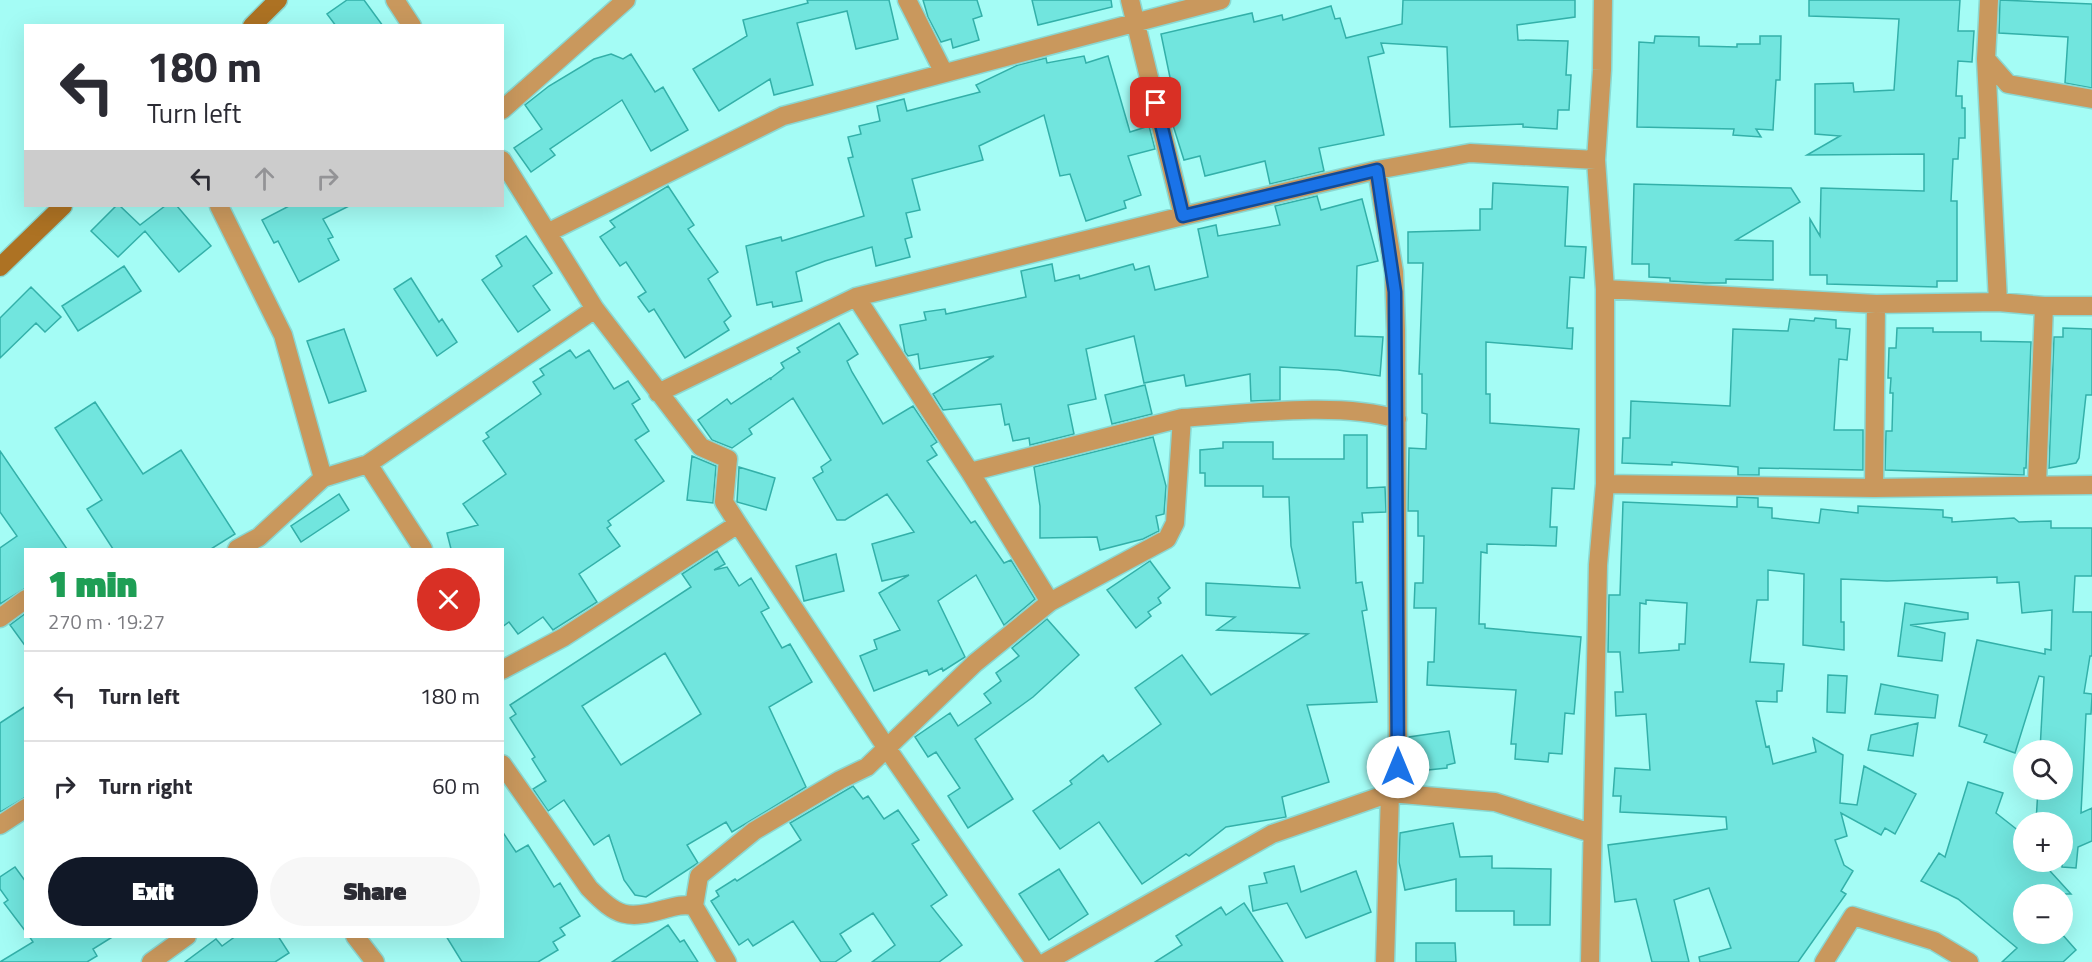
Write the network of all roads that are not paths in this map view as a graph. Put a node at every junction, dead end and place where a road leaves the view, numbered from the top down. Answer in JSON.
{"nodes":[{"id":1,"x":278,"y":0,"type":"edge"},
{"id":2,"x":395,"y":0,"type":"edge"},
{"id":3,"x":626,"y":0,"type":"edge"},
{"id":4,"x":907,"y":0,"type":"edge"},
{"id":5,"x":1130,"y":0,"type":"edge"},
{"id":6,"x":1221,"y":0,"type":"edge"},
{"id":7,"x":1603,"y":0,"type":"edge"},
{"id":8,"x":1989,"y":0,"type":"edge"},
{"id":9,"x":1135,"y":21,"type":"junction"},
{"id":10,"x":254,"y":24,"type":"edge"},
{"id":11,"x":411,"y":24,"type":"edge"},
{"id":12,"x":1986,"y":59,"type":"junction"},
{"id":13,"x":944,"y":73,"type":"junction"},
{"id":14,"x":2092,"y":99,"type":"edge"},
{"id":15,"x":504,"y":108,"type":"edge"},
{"id":16,"x":1596,"y":160,"type":"junction"},
{"id":17,"x":504,"y":163,"type":"edge"},
{"id":18,"x":1377,"y":170,"type":"junction"},
{"id":19,"x":62,"y":207,"type":"edge"},
{"id":20,"x":219,"y":207,"type":"edge"},
{"id":21,"x":1183,"y":216,"type":"junction"},
{"id":22,"x":549,"y":232,"type":"junction"},
{"id":23,"x":0,"y":267,"type":"edge"},
{"id":24,"x":1605,"y":289,"type":"junction"},
{"id":25,"x":856,"y":297,"type":"junction"},
{"id":26,"x":1998,"y":302,"type":"junction"},
{"id":27,"x":1876,"y":304,"type":"junction"},
{"id":28,"x":2044,"y":306,"type":"junction"},
{"id":29,"x":2092,"y":306,"type":"edge"},
{"id":30,"x":595,"y":309,"type":"junction"},
{"id":31,"x":658,"y":393,"type":"junction"},
{"id":32,"x":1182,"y":418,"type":"junction"},
{"id":33,"x":1396,"y":419,"type":"junction"},
{"id":34,"x":368,"y":464,"type":"junction"},
{"id":35,"x":970,"y":472,"type":"junction"},
{"id":36,"x":323,"y":478,"type":"junction"},
{"id":37,"x":1605,"y":484,"type":"junction"},
{"id":38,"x":2037,"y":484,"type":"junction"},
{"id":39,"x":2092,"y":485,"type":"edge"},
{"id":40,"x":1874,"y":488,"type":"junction"},
{"id":41,"x":738,"y":524,"type":"junction"},
{"id":42,"x":239,"y":548,"type":"edge"},
{"id":43,"x":422,"y":548,"type":"edge"},
{"id":44,"x":24,"y":600,"type":"edge"},
{"id":45,"x":1050,"y":602,"type":"junction"},
{"id":46,"x":0,"y":618,"type":"edge"},
{"id":47,"x":504,"y":669,"type":"edge"},
{"id":48,"x":888,"y":750,"type":"junction"},
{"id":49,"x":504,"y":767,"type":"edge"},
{"id":50,"x":1390,"y":793,"type":"junction"},
{"id":51,"x":24,"y":809,"type":"edge"},
{"id":52,"x":0,"y":825,"type":"edge"},
{"id":53,"x":1591,"y":833,"type":"junction"},
{"id":54,"x":694,"y":906,"type":"junction"},
{"id":55,"x":185,"y":938,"type":"edge"},
{"id":56,"x":357,"y":938,"type":"edge"},
{"id":57,"x":151,"y":962,"type":"edge"},
{"id":58,"x":375,"y":962,"type":"edge"},
{"id":59,"x":727,"y":962,"type":"edge"},
{"id":60,"x":1035,"y":962,"type":"edge"},
{"id":61,"x":1046,"y":962,"type":"edge"},
{"id":62,"x":1385,"y":962,"type":"edge"},
{"id":63,"x":1590,"y":962,"type":"edge"},
{"id":64,"x":1824,"y":962,"type":"edge"},
{"id":65,"x":1970,"y":962,"type":"edge"}],
"edges":[{"from":1,"to":10,"type":"street"},
{"from":2,"to":11,"type":"street"},
{"from":3,"to":15,"type":"street"},
{"from":4,"to":13,"type":"street"},
{"from":5,"to":9,"type":"street"},
{"from":6,"to":9,"type":"street"},
{"from":7,"to":16,"type":"street"},
{"from":8,"to":12,"type":"street"},
{"from":9,"to":13,"type":"street"},
{"from":9,"to":21,"type":"street"},
{"from":12,"to":14,"type":"street"},
{"from":12,"to":26,"type":"street"},
{"from":13,"to":22,"type":"street"},
{"from":16,"to":18,"type":"street"},
{"from":16,"to":24,"type":"street"},
{"from":17,"to":22,"type":"street"},
{"from":18,"to":21,"type":"street"},
{"from":18,"to":33,"type":"street"},
{"from":19,"to":23,"type":"street"},
{"from":20,"to":36,"type":"street"},
{"from":21,"to":25,"type":"street"},
{"from":22,"to":30,"type":"street"},
{"from":24,"to":27,"type":"street"},
{"from":24,"to":37,"type":"street"},
{"from":25,"to":31,"type":"street"},
{"from":25,"to":35,"type":"street"},
{"from":26,"to":27,"type":"street"},
{"from":26,"to":28,"type":"street"},
{"from":27,"to":40,"type":"street"},
{"from":28,"to":29,"type":"street"},
{"from":28,"to":38,"type":"street"},
{"from":30,"to":31,"type":"street"},
{"from":30,"to":34,"type":"street"},
{"from":31,"to":41,"type":"street"},
{"from":32,"to":33,"type":"street"},
{"from":32,"to":35,"type":"street"},
{"from":32,"to":45,"type":"street"},
{"from":33,"to":50,"type":"street"},
{"from":34,"to":36,"type":"street"},
{"from":34,"to":43,"type":"street"},
{"from":35,"to":45,"type":"street"},
{"from":36,"to":42,"type":"street"},
{"from":37,"to":40,"type":"street"},
{"from":37,"to":53,"type":"street"},
{"from":38,"to":39,"type":"street"},
{"from":38,"to":40,"type":"street"},
{"from":41,"to":47,"type":"street"},
{"from":41,"to":48,"type":"street"},
{"from":44,"to":46,"type":"street"},
{"from":45,"to":48,"type":"street"},
{"from":48,"to":54,"type":"street"},
{"from":48,"to":60,"type":"street"},
{"from":49,"to":54,"type":"street"},
{"from":50,"to":53,"type":"street"},
{"from":50,"to":61,"type":"street"},
{"from":50,"to":62,"type":"street"},
{"from":51,"to":52,"type":"street"},
{"from":53,"to":63,"type":"street"},
{"from":54,"to":59,"type":"street"},
{"from":55,"to":57,"type":"street"},
{"from":56,"to":58,"type":"street"},
{"from":64,"to":65,"type":"street"}]}
